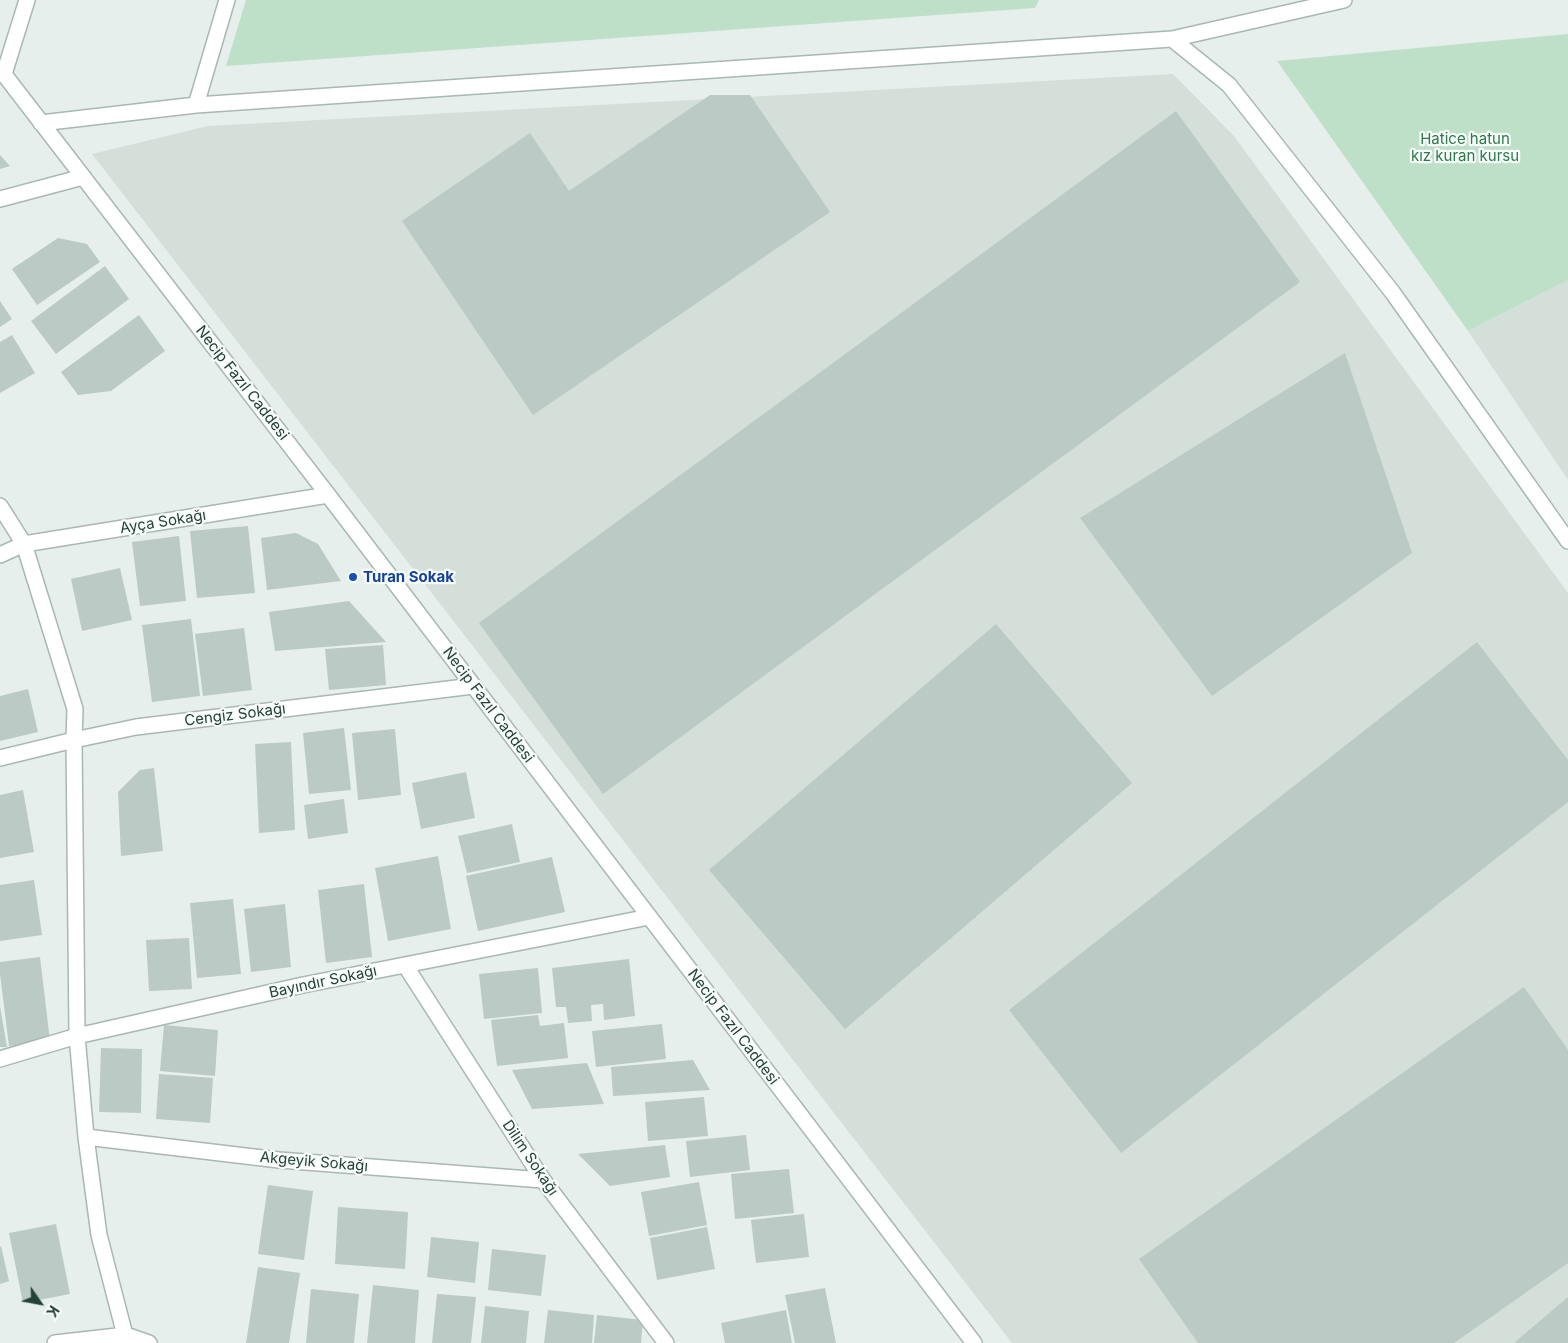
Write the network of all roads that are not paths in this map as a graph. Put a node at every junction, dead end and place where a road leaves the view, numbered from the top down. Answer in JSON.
{"nodes":[{"id":1,"x":27,"y":0,"type":"edge"},
{"id":2,"x":227,"y":0,"type":"edge"},
{"id":3,"x":1344,"y":0,"type":"edge"},
{"id":4,"x":1172,"y":39,"type":"junction"},
{"id":5,"x":2,"y":72,"type":"edge"},
{"id":6,"x":196,"y":105,"type":"junction"},
{"id":7,"x":41,"y":123,"type":"junction"},
{"id":8,"x":83,"y":177,"type":"junction"},
{"id":9,"x":0,"y":199,"type":"edge"},
{"id":10,"x":328,"y":495,"type":"junction"},
{"id":11,"x":0,"y":506,"type":"edge"},
{"id":12,"x":1568,"y":541,"type":"edge"},
{"id":13,"x":24,"y":544,"type":"junction"},
{"id":14,"x":0,"y":555,"type":"edge"},
{"id":15,"x":473,"y":686,"type":"junction"},
{"id":16,"x":74,"y":740,"type":"junction"},
{"id":17,"x":0,"y":758,"type":"edge"},
{"id":18,"x":649,"y":917,"type":"junction"},
{"id":19,"x":405,"y":965,"type":"junction"},
{"id":20,"x":77,"y":1036,"type":"junction"},
{"id":21,"x":0,"y":1059,"type":"edge"},
{"id":22,"x":86,"y":1137,"type":"junction"},
{"id":23,"x":543,"y":1180,"type":"junction"},
{"id":24,"x":126,"y":1339,"type":"edge"},
{"id":25,"x":55,"y":1343,"type":"edge"},
{"id":26,"x":148,"y":1343,"type":"edge"},
{"id":27,"x":666,"y":1343,"type":"edge"},
{"id":28,"x":974,"y":1343,"type":"edge"}],
"edges":[{"from":1,"to":5,"type":"street"},
{"from":2,"to":6,"type":"street"},
{"from":3,"to":4,"type":"street"},
{"from":4,"to":6,"type":"street"},
{"from":4,"to":12,"type":"street"},
{"from":5,"to":7,"type":"street","name":"Necip Fazıl Caddesi"},
{"from":6,"to":7,"type":"street"},
{"from":7,"to":8,"type":"street","name":"Necip Fazıl Caddesi"},
{"from":8,"to":9,"type":"street"},
{"from":8,"to":10,"type":"street","name":"Necip Fazıl Caddesi"},
{"from":10,"to":13,"type":"street","name":"Ayça Sokağı"},
{"from":10,"to":15,"type":"street","name":"Necip Fazıl Caddesi"},
{"from":11,"to":13,"type":"street"},
{"from":13,"to":14,"type":"street","name":"Ayça Sokağı"},
{"from":13,"to":16,"type":"street"},
{"from":15,"to":16,"type":"street","name":"Cengiz Sokağı"},
{"from":15,"to":18,"type":"street","name":"Necip Fazıl Caddesi"},
{"from":16,"to":17,"type":"street","name":"Cengiz Sokağı"},
{"from":16,"to":20,"type":"street"},
{"from":18,"to":19,"type":"street","name":"Bayındır Sokağı"},
{"from":18,"to":28,"type":"street","name":"Necip Fazıl Caddesi"},
{"from":19,"to":20,"type":"street","name":"Bayındır Sokağı"},
{"from":19,"to":23,"type":"street","name":"Dilim Sokağı"},
{"from":20,"to":21,"type":"street","name":"Bayındır Sokağı"},
{"from":20,"to":22,"type":"street"},
{"from":22,"to":23,"type":"street","name":"Akgeyik Sokağı"},
{"from":22,"to":24,"type":"street"},
{"from":23,"to":27,"type":"street","name":"Dilim Sokağı"},
{"from":24,"to":25,"type":"street"},
{"from":24,"to":26,"type":"street"}]}
